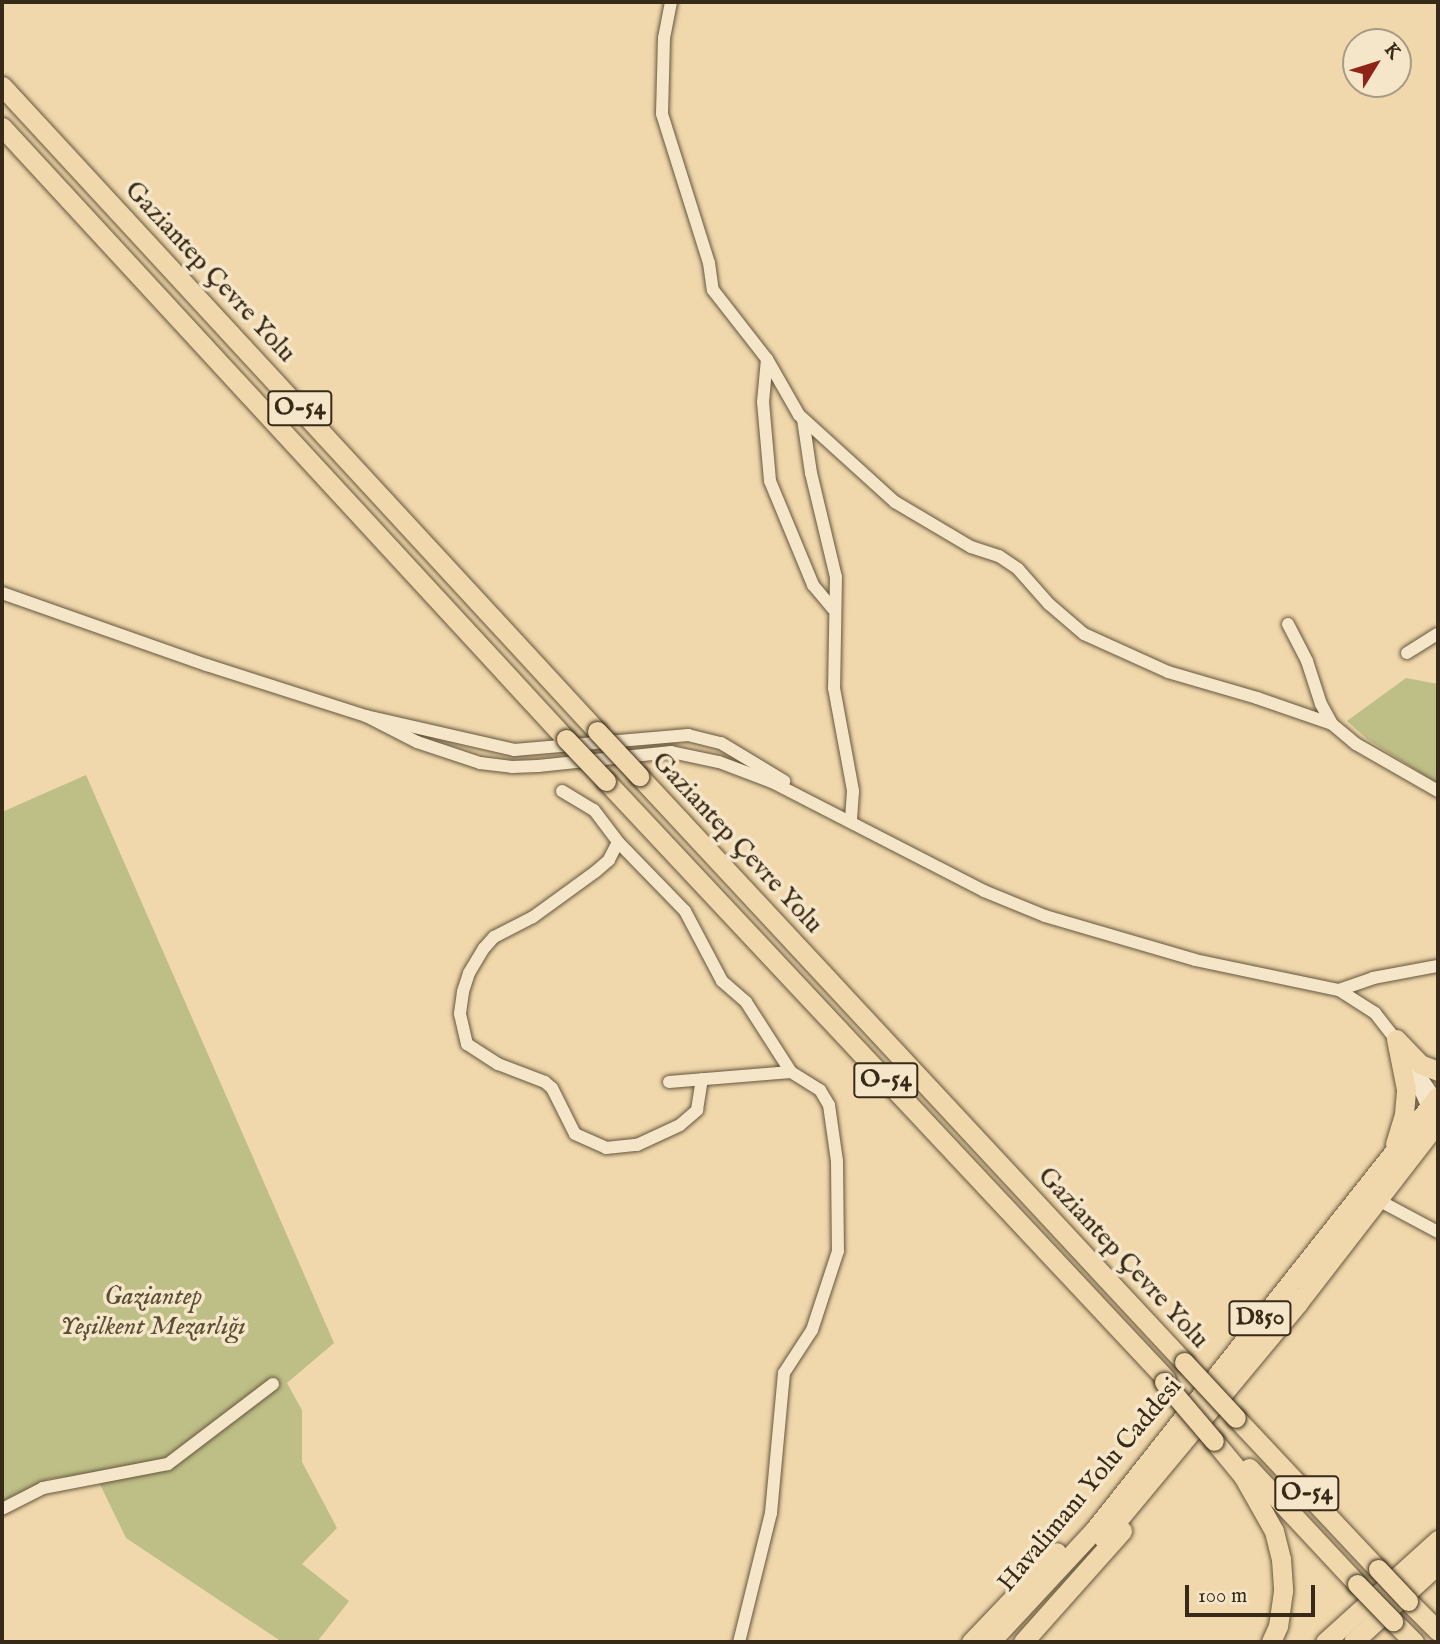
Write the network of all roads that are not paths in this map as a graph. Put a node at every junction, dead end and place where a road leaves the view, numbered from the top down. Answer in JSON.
{"nodes":[{"id":1,"x":671,"y":2,"type":"edge"},
{"id":2,"x":2,"y":86,"type":"edge"},
{"id":3,"x":2,"y":127,"type":"edge"},
{"id":4,"x":767,"y":359,"type":"junction"},
{"id":5,"x":803,"y":419,"type":"junction"},
{"id":6,"x":2,"y":593,"type":"edge"},
{"id":7,"x":833,"y":609,"type":"junction"},
{"id":8,"x":1288,"y":624,"type":"dead end"},
{"id":9,"x":1438,"y":634,"type":"edge"},
{"id":10,"x":1407,"y":653,"type":"dead end"},
{"id":11,"x":366,"y":716,"type":"junction"},
{"id":12,"x":1332,"y":724,"type":"junction"},
{"id":13,"x":562,"y":791,"type":"dead end"},
{"id":14,"x":1438,"y":791,"type":"edge"},
{"id":15,"x":816,"y":803,"type":"junction"},
{"id":16,"x":852,"y":822,"type":"junction"},
{"id":17,"x":618,"y":842,"type":"junction"},
{"id":18,"x":1438,"y":966,"type":"edge"},
{"id":19,"x":1339,"y":990,"type":"junction"},
{"id":20,"x":1396,"y":1039,"type":"junction"},
{"id":21,"x":1438,"y":1071,"type":"edge"},
{"id":22,"x":791,"y":1072,"type":"junction"},
{"id":23,"x":702,"y":1079,"type":"junction"},
{"id":24,"x":669,"y":1082,"type":"dead end"},
{"id":25,"x":1436,"y":1108,"type":"edge"},
{"id":26,"x":1386,"y":1161,"type":"junction"},
{"id":27,"x":1378,"y":1200,"type":"junction"},
{"id":28,"x":1438,"y":1232,"type":"edge"},
{"id":29,"x":273,"y":1384,"type":"dead end"},
{"id":30,"x":1215,"y":1437,"type":"junction"},
{"id":31,"x":1162,"y":1442,"type":"junction"},
{"id":32,"x":1151,"y":1482,"type":"junction"},
{"id":33,"x":2,"y":1509,"type":"edge"},
{"id":34,"x":1438,"y":1540,"type":"edge"},
{"id":35,"x":1438,"y":1564,"type":"edge"},
{"id":36,"x":1438,"y":1630,"type":"edge"},
{"id":37,"x":739,"y":1642,"type":"edge"},
{"id":38,"x":971,"y":1642,"type":"edge"},
{"id":39,"x":990,"y":1642,"type":"edge"},
{"id":40,"x":1009,"y":1642,"type":"edge"},
{"id":41,"x":1023,"y":1642,"type":"edge"},
{"id":42,"x":1271,"y":1642,"type":"edge"},
{"id":43,"x":1325,"y":1642,"type":"edge"},
{"id":44,"x":1353,"y":1642,"type":"edge"},
{"id":45,"x":1414,"y":1642,"type":"edge"}],
"edges":[{"from":1,"to":4,"type":"street"},
{"from":2,"to":36,"type":"highway","name":"Gaziantep Çevre Yolu","number":"O-54","bridge":true},
{"from":3,"to":30,"type":"highway","name":"Gaziantep Çevre Yolu","number":"O-54","bridge":true},
{"from":4,"to":5,"type":"street"},
{"from":4,"to":7,"type":"street"},
{"from":5,"to":7,"type":"street"},
{"from":5,"to":12,"type":"street"},
{"from":6,"to":11,"type":"street"},
{"from":7,"to":16,"type":"street"},
{"from":8,"to":12,"type":"street"},
{"from":9,"to":10,"type":"street"},
{"from":11,"to":15,"type":"street"},
{"from":11,"to":15,"type":"street"},
{"from":12,"to":14,"type":"street"},
{"from":13,"to":17,"type":"street"},
{"from":15,"to":16,"type":"street"},
{"from":16,"to":19,"type":"street"},
{"from":17,"to":22,"type":"street"},
{"from":17,"to":23,"type":"street"},
{"from":18,"to":19,"type":"street"},
{"from":19,"to":20,"type":"street"},
{"from":20,"to":21,"type":"highway"},
{"from":20,"to":25,"type":"street"},
{"from":20,"to":26,"type":"highway"},
{"from":22,"to":23,"type":"street"},
{"from":22,"to":37,"type":"street"},
{"from":23,"to":24,"type":"street"},
{"from":25,"to":26,"type":"highway","name":"Havalimanı Yolu Caddesi","number":"D850"},
{"from":25,"to":27,"type":"highway","name":"Havalimanı Yolu Caddesi","number":"D850"},
{"from":26,"to":31,"type":"highway","name":"Havalimanı Yolu Caddesi","number":"D850"},
{"from":27,"to":28,"type":"street"},
{"from":27,"to":32,"type":"highway","name":"Havalimanı Yolu Caddesi","number":"D850"},
{"from":29,"to":33,"type":"street"},
{"from":30,"to":42,"type":"highway"},
{"from":30,"to":45,"type":"highway","name":"Gaziantep Çevre Yolu","number":"O-54","bridge":true},
{"from":31,"to":38,"type":"highway"},
{"from":31,"to":39,"type":"highway","name":"Havalimanı Yolu Caddesi","number":"D850"},
{"from":32,"to":40,"type":"highway","name":"Havalimanı Yolu Caddesi","number":"D850"},
{"from":32,"to":41,"type":"highway"},
{"from":34,"to":43,"type":"highway"},
{"from":35,"to":44,"type":"highway"}]}
